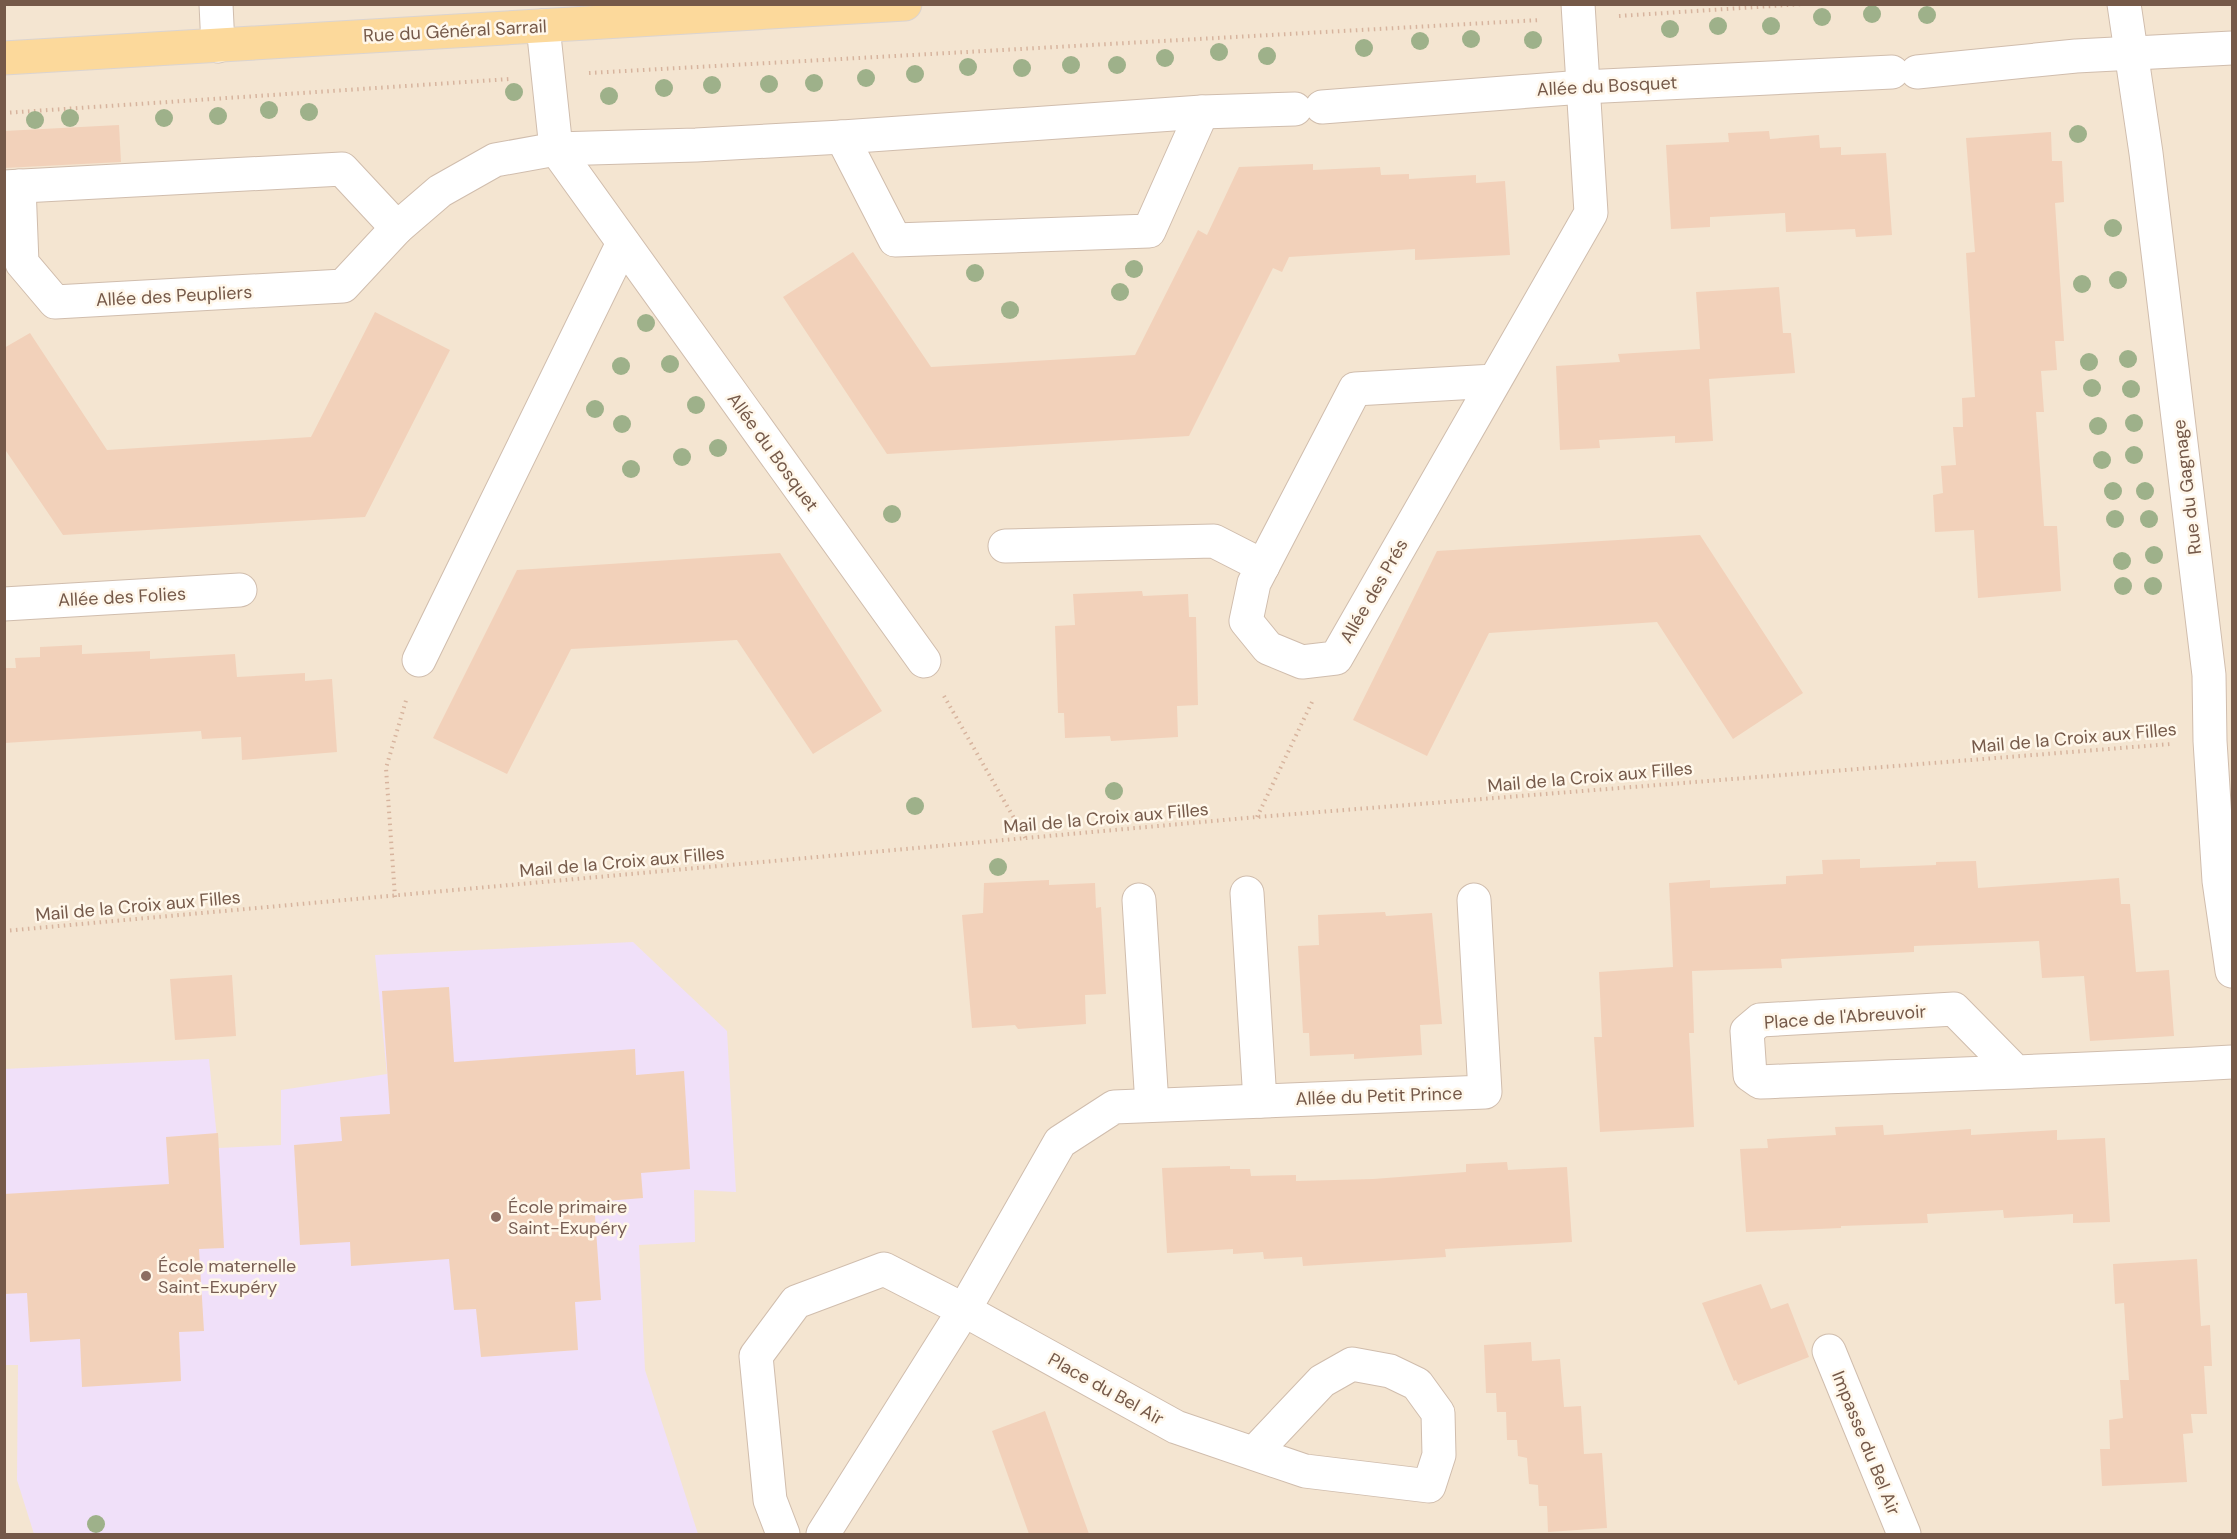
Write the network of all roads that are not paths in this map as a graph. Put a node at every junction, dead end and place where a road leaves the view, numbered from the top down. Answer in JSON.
{"nodes":[{"id":1,"x":216,"y":4,"type":"edge"},
{"id":2,"x":905,"y":4,"type":"edge"},
{"id":3,"x":2124,"y":4,"type":"edge"},
{"id":4,"x":1578,"y":11,"type":"edge"},
{"id":5,"x":543,"y":26,"type":"junction"},
{"id":6,"x":218,"y":46,"type":"junction"},
{"id":7,"x":2232,"y":48,"type":"edge"},
{"id":8,"x":2133,"y":52,"type":"junction"},
{"id":9,"x":4,"y":58,"type":"edge"},
{"id":10,"x":1583,"y":87,"type":"junction"},
{"id":11,"x":1202,"y":112,"type":"junction"},
{"id":12,"x":842,"y":137,"type":"junction"},
{"id":13,"x":556,"y":149,"type":"junction"},
{"id":14,"x":12,"y":186,"type":"edge"},
{"id":15,"x":397,"y":228,"type":"junction"},
{"id":16,"x":623,"y":243,"type":"junction"},
{"id":17,"x":1494,"y":381,"type":"junction"},
{"id":18,"x":1005,"y":546,"type":"dead end"},
{"id":19,"x":1263,"y":566,"type":"junction"},
{"id":20,"x":240,"y":590,"type":"dead end"},
{"id":21,"x":4,"y":604,"type":"edge"},
{"id":22,"x":419,"y":660,"type":"road end"},
{"id":23,"x":924,"y":661,"type":"road end"},
{"id":24,"x":1246,"y":893,"type":"dead end"},
{"id":25,"x":1139,"y":900,"type":"dead end"},
{"id":26,"x":1474,"y":900,"type":"dead end"},
{"id":27,"x":2232,"y":971,"type":"edge"},
{"id":28,"x":2232,"y":1062,"type":"edge"},
{"id":29,"x":2015,"y":1071,"type":"junction"},
{"id":30,"x":1260,"y":1101,"type":"junction"},
{"id":31,"x":1152,"y":1105,"type":"junction"},
{"id":32,"x":964,"y":1310,"type":"junction"},
{"id":33,"x":1829,"y":1351,"type":"dead end"},
{"id":34,"x":1254,"y":1453,"type":"junction"},
{"id":35,"x":783,"y":1534,"type":"edge"},
{"id":36,"x":823,"y":1534,"type":"edge"},
{"id":37,"x":1904,"y":1534,"type":"edge"}],
"edges":[{"from":1,"to":6,"type":"street"},
{"from":2,"to":5,"type":"main road","name":"Rue du Général Sarrail"},
{"from":3,"to":8,"type":"street","name":"Rue du Gagnage"},
{"from":4,"to":10,"type":"street","name":"Allée des Prés"},
{"from":5,"to":6,"type":"main road","name":"Rue du Général Sarrail"},
{"from":5,"to":13,"type":"street","name":"Allée du Bosquet"},
{"from":6,"to":9,"type":"main road","name":"Rue du Général Sarrail"},
{"from":7,"to":8,"type":"street","name":"Allée du Bosquet"},
{"from":8,"to":10,"type":"street","name":"Allée du Bosquet"},
{"from":8,"to":27,"type":"street","name":"Rue du Gagnage"},
{"from":10,"to":11,"type":"street","name":"Allée du Bosquet"},
{"from":10,"to":17,"type":"street","name":"Allée des Prés"},
{"from":11,"to":12,"type":"street","name":"Allée du Bosquet"},
{"from":11,"to":12,"type":"street"},
{"from":12,"to":13,"type":"street","name":"Allée du Bosquet"},
{"from":13,"to":15,"type":"street","name":"Allée des Peupliers"},
{"from":13,"to":16,"type":"street","name":"Allée du Bosquet"},
{"from":14,"to":15,"type":"street","name":"Allée des Peupliers"},
{"from":14,"to":15,"type":"street","name":"Allée des Peupliers"},
{"from":16,"to":22,"type":"street"},
{"from":16,"to":23,"type":"street","name":"Allée du Bosquet"},
{"from":17,"to":19,"type":"street","name":"Allée des Prés"},
{"from":17,"to":19,"type":"street","name":"Allée des Prés"},
{"from":18,"to":19,"type":"street"},
{"from":20,"to":21,"type":"street","name":"Allée des Folies"},
{"from":24,"to":30,"type":"street"},
{"from":25,"to":31,"type":"street"},
{"from":26,"to":30,"type":"street","name":"Allée du Petit Prince"},
{"from":28,"to":29,"type":"street","name":"Place de l'Abreuvoir"},
{"from":29,"to":29,"type":"street","name":"Place de l'Abreuvoir"},
{"from":30,"to":31,"type":"street","name":"Allée du Petit Prince"},
{"from":31,"to":32,"type":"street","name":"Allée du Petit Prince"},
{"from":32,"to":34,"type":"street","name":"Place du Bel Air"},
{"from":32,"to":35,"type":"street","name":"Place du Bel Air"},
{"from":32,"to":36,"type":"street","name":"Allée du Petit Prince"},
{"from":33,"to":37,"type":"street","name":"Impasse du Bel Air"},
{"from":34,"to":34,"type":"street","name":"Place du Bel Air"}]}
